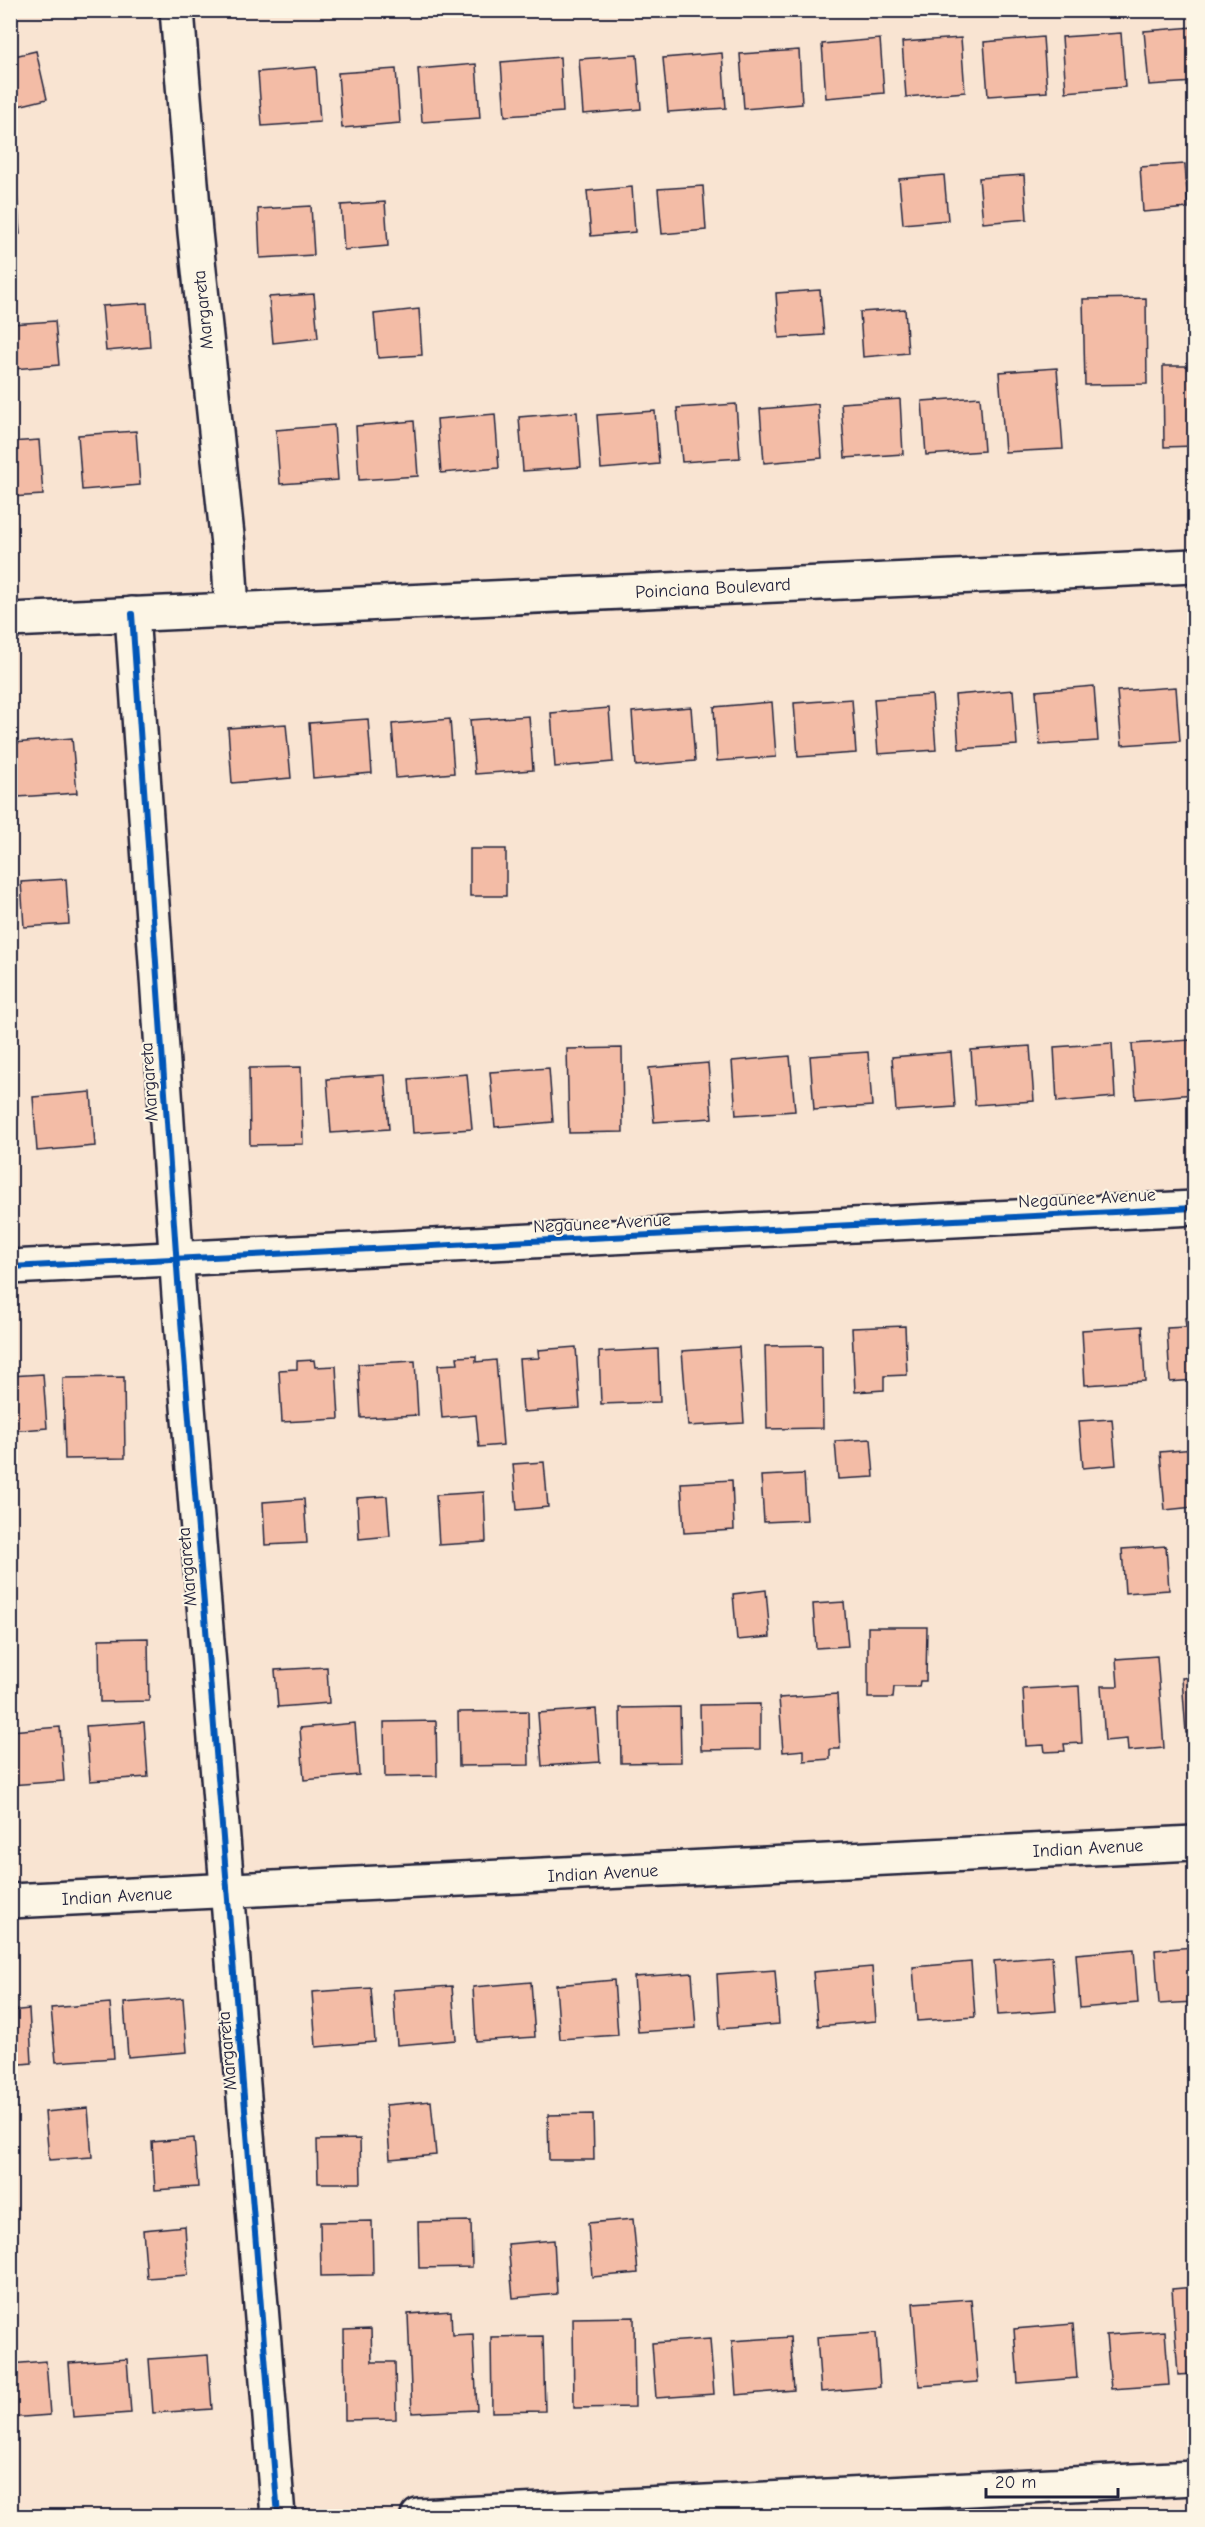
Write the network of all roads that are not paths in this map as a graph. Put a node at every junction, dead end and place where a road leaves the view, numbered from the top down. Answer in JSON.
{"nodes":[{"id":1,"x":177,"y":10,"type":"edge"},
{"id":2,"x":1194,"y":566,"type":"edge"},
{"id":3,"x":232,"y":610,"type":"junction"},
{"id":4,"x":132,"y":614,"type":"junction"},
{"id":5,"x":10,"y":620,"type":"edge"},
{"id":6,"x":1194,"y":1208,"type":"edge"},
{"id":7,"x":176,"y":1259,"type":"junction"},
{"id":8,"x":10,"y":1267,"type":"edge"},
{"id":9,"x":1194,"y":1843,"type":"edge"},
{"id":10,"x":229,"y":1891,"type":"junction"},
{"id":11,"x":10,"y":1901,"type":"edge"},
{"id":12,"x":1194,"y":2478,"type":"edge"},
{"id":13,"x":278,"y":2517,"type":"edge"},
{"id":14,"x":418,"y":2517,"type":"edge"}],
"edges":[{"from":1,"to":3,"type":"street","name":"Margareta"},
{"from":2,"to":3,"type":"street","name":"Poinciana Boulevard"},
{"from":3,"to":4,"type":"street","name":"Poinciana Boulevard"},
{"from":4,"to":5,"type":"street"},
{"from":4,"to":7,"type":"street","name":"Margareta"},
{"from":6,"to":7,"type":"street","name":"Negaunee Avenue"},
{"from":7,"to":8,"type":"street","name":"Negaunee Avenue"},
{"from":7,"to":10,"type":"street","name":"Margareta"},
{"from":9,"to":10,"type":"street","name":"Indian Avenue"},
{"from":10,"to":11,"type":"street","name":"Indian Avenue"},
{"from":10,"to":13,"type":"street","name":"Margareta"},
{"from":12,"to":14,"type":"street"}]}
